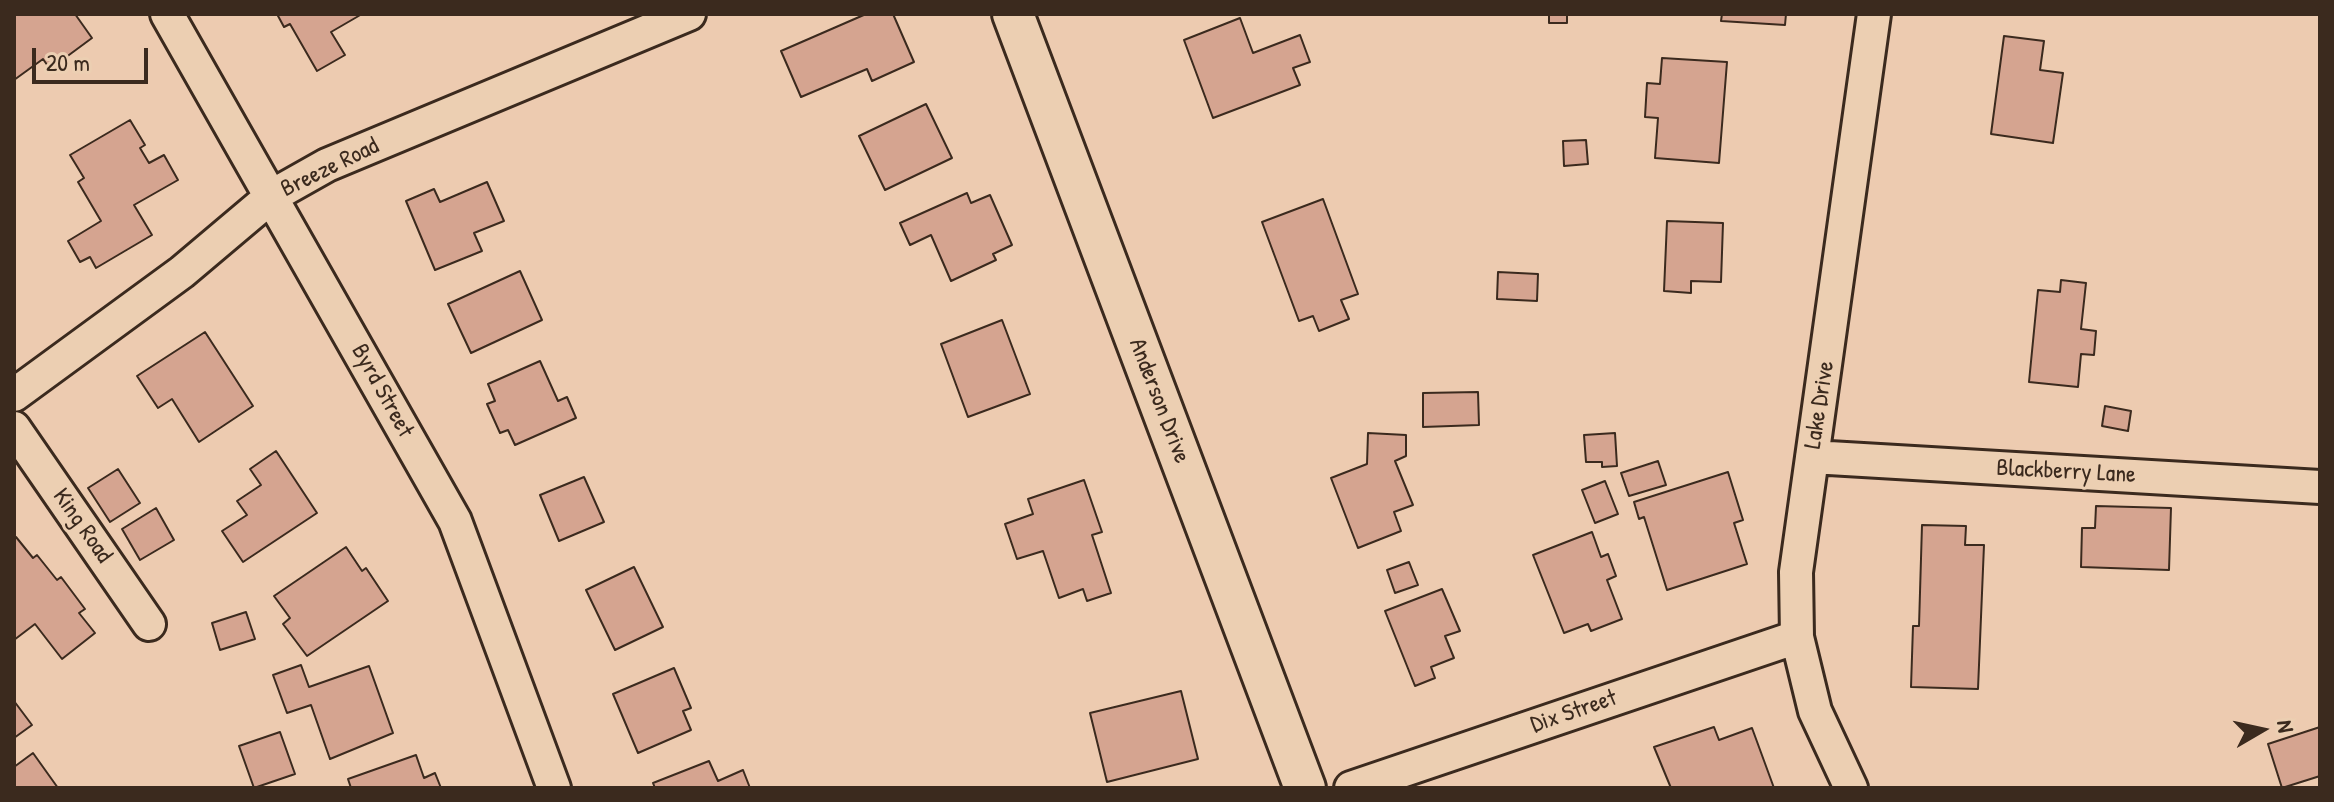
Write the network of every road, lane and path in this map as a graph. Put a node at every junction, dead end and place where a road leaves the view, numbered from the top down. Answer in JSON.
{"nodes":[{"id":1,"x":167,"y":14,"type":"edge"},
{"id":2,"x":689,"y":14,"type":"edge"},
{"id":3,"x":1013,"y":14,"type":"edge"},
{"id":4,"x":1874,"y":14,"type":"edge"},
{"id":5,"x":272,"y":196,"type":"junction"},
{"id":6,"x":14,"y":395,"type":"edge"},
{"id":7,"x":14,"y":428,"type":"edge"},
{"id":8,"x":1812,"y":457,"type":"junction"},
{"id":9,"x":2320,"y":487,"type":"edge"},
{"id":10,"x":149,"y":624,"type":"dead end"},
{"id":11,"x":1797,"y":637,"type":"junction"},
{"id":12,"x":554,"y":788,"type":"edge"},
{"id":13,"x":1305,"y":788,"type":"edge"},
{"id":14,"x":1351,"y":788,"type":"edge"},
{"id":15,"x":1851,"y":788,"type":"edge"}],
"edges":[{"from":1,"to":5,"type":"street","name":"Byrd Street"},
{"from":2,"to":5,"type":"street","name":"Breeze Road"},
{"from":3,"to":13,"type":"street","name":"Anderson Drive"},
{"from":4,"to":8,"type":"street","name":"Lake Drive"},
{"from":5,"to":6,"type":"street","name":"Breeze Road"},
{"from":5,"to":12,"type":"street","name":"Byrd Street"},
{"from":7,"to":10,"type":"street","name":"King Road"},
{"from":8,"to":9,"type":"street","name":"Blackberry Lane"},
{"from":8,"to":11,"type":"street","name":"Lake Drive"},
{"from":11,"to":14,"type":"street","name":"Dix Street"},
{"from":11,"to":15,"type":"street","name":"Lake Drive"}]}
